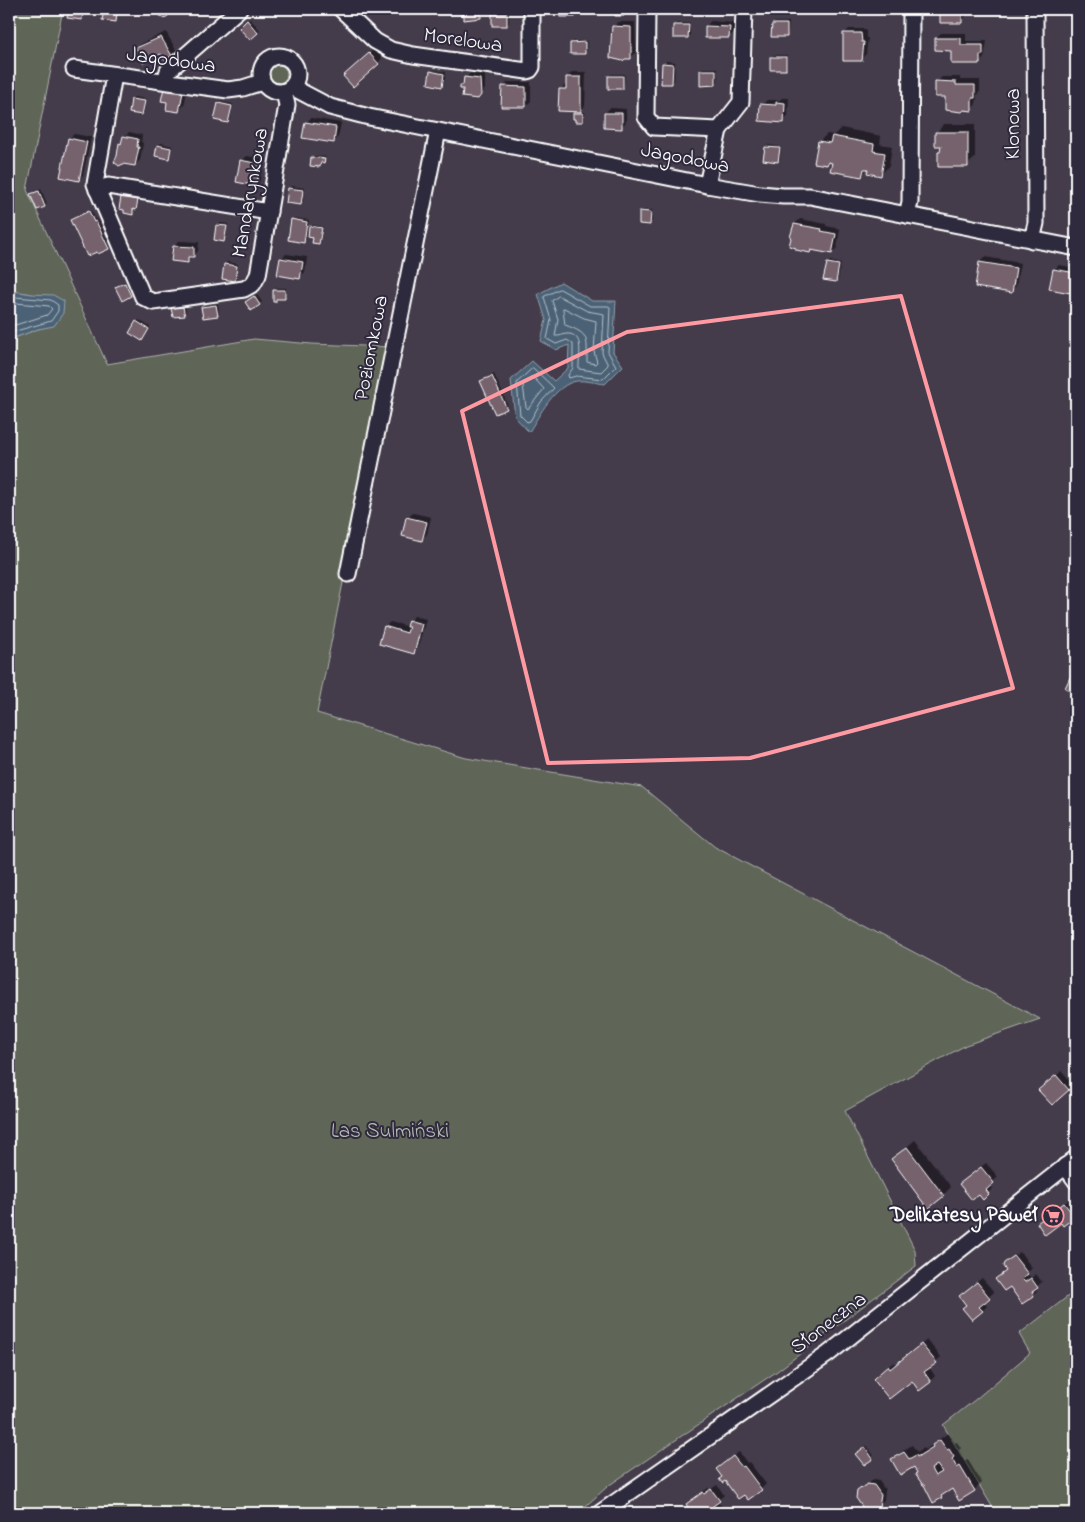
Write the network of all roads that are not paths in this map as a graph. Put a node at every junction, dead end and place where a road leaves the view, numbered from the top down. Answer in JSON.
{"nodes":[{"id":1,"x":239,"y":9,"type":"edge"},
{"id":2,"x":341,"y":9,"type":"edge"},
{"id":3,"x":532,"y":9,"type":"edge"},
{"id":4,"x":647,"y":9,"type":"edge"},
{"id":5,"x":744,"y":9,"type":"edge"},
{"id":6,"x":911,"y":9,"type":"edge"},
{"id":7,"x":1035,"y":9,"type":"edge"},
{"id":8,"x":74,"y":69,"type":"dead end"},
{"id":9,"x":114,"y":75,"type":"junction"},
{"id":10,"x":165,"y":81,"type":"junction"},
{"id":11,"x":262,"y":82,"type":"junction"},
{"id":12,"x":288,"y":89,"type":"junction"},
{"id":13,"x":719,"y":130,"type":"junction"},
{"id":14,"x":438,"y":131,"type":"junction"},
{"id":15,"x":707,"y":185,"type":"junction"},
{"id":16,"x":97,"y":190,"type":"junction"},
{"id":17,"x":269,"y":212,"type":"junction"},
{"id":18,"x":907,"y":215,"type":"junction"},
{"id":19,"x":1032,"y":240,"type":"junction"},
{"id":20,"x":1076,"y":248,"type":"edge"},
{"id":21,"x":348,"y":574,"type":"dead end"},
{"id":22,"x":1071,"y":1162,"type":"edge"},
{"id":23,"x":1076,"y":1181,"type":"edge"},
{"id":24,"x":600,"y":1513,"type":"edge"}],
"edges":[{"from":1,"to":10,"type":"street"},
{"from":2,"to":3,"type":"street","name":"Morelowa"},
{"from":4,"to":13,"type":"street"},
{"from":5,"to":13,"type":"street"},
{"from":6,"to":18,"type":"street"},
{"from":7,"to":19,"type":"street","name":"Klonowa"},
{"from":8,"to":9,"type":"street","name":"Jagodowa"},
{"from":9,"to":10,"type":"street","name":"Jagodowa"},
{"from":9,"to":16,"type":"street","name":"Mandarynkowa"},
{"from":10,"to":11,"type":"street","name":"Jagodowa"},
{"from":11,"to":12,"type":"street"},
{"from":11,"to":12,"type":"street"},
{"from":12,"to":14,"type":"street","name":"Jagodowa"},
{"from":12,"to":17,"type":"street","name":"Mandarynkowa"},
{"from":13,"to":15,"type":"street"},
{"from":14,"to":15,"type":"street","name":"Jagodowa"},
{"from":14,"to":21,"type":"street","name":"Poziomkowa"},
{"from":15,"to":18,"type":"street","name":"Jagodowa"},
{"from":16,"to":17,"type":"street"},
{"from":16,"to":17,"type":"street","name":"Mandarynkowa"},
{"from":18,"to":19,"type":"street","name":"Jagodowa"},
{"from":19,"to":20,"type":"street","name":"Jagodowa"},
{"from":22,"to":23,"type":"street"},
{"from":22,"to":24,"type":"street","name":"Słoneczna"}]}
